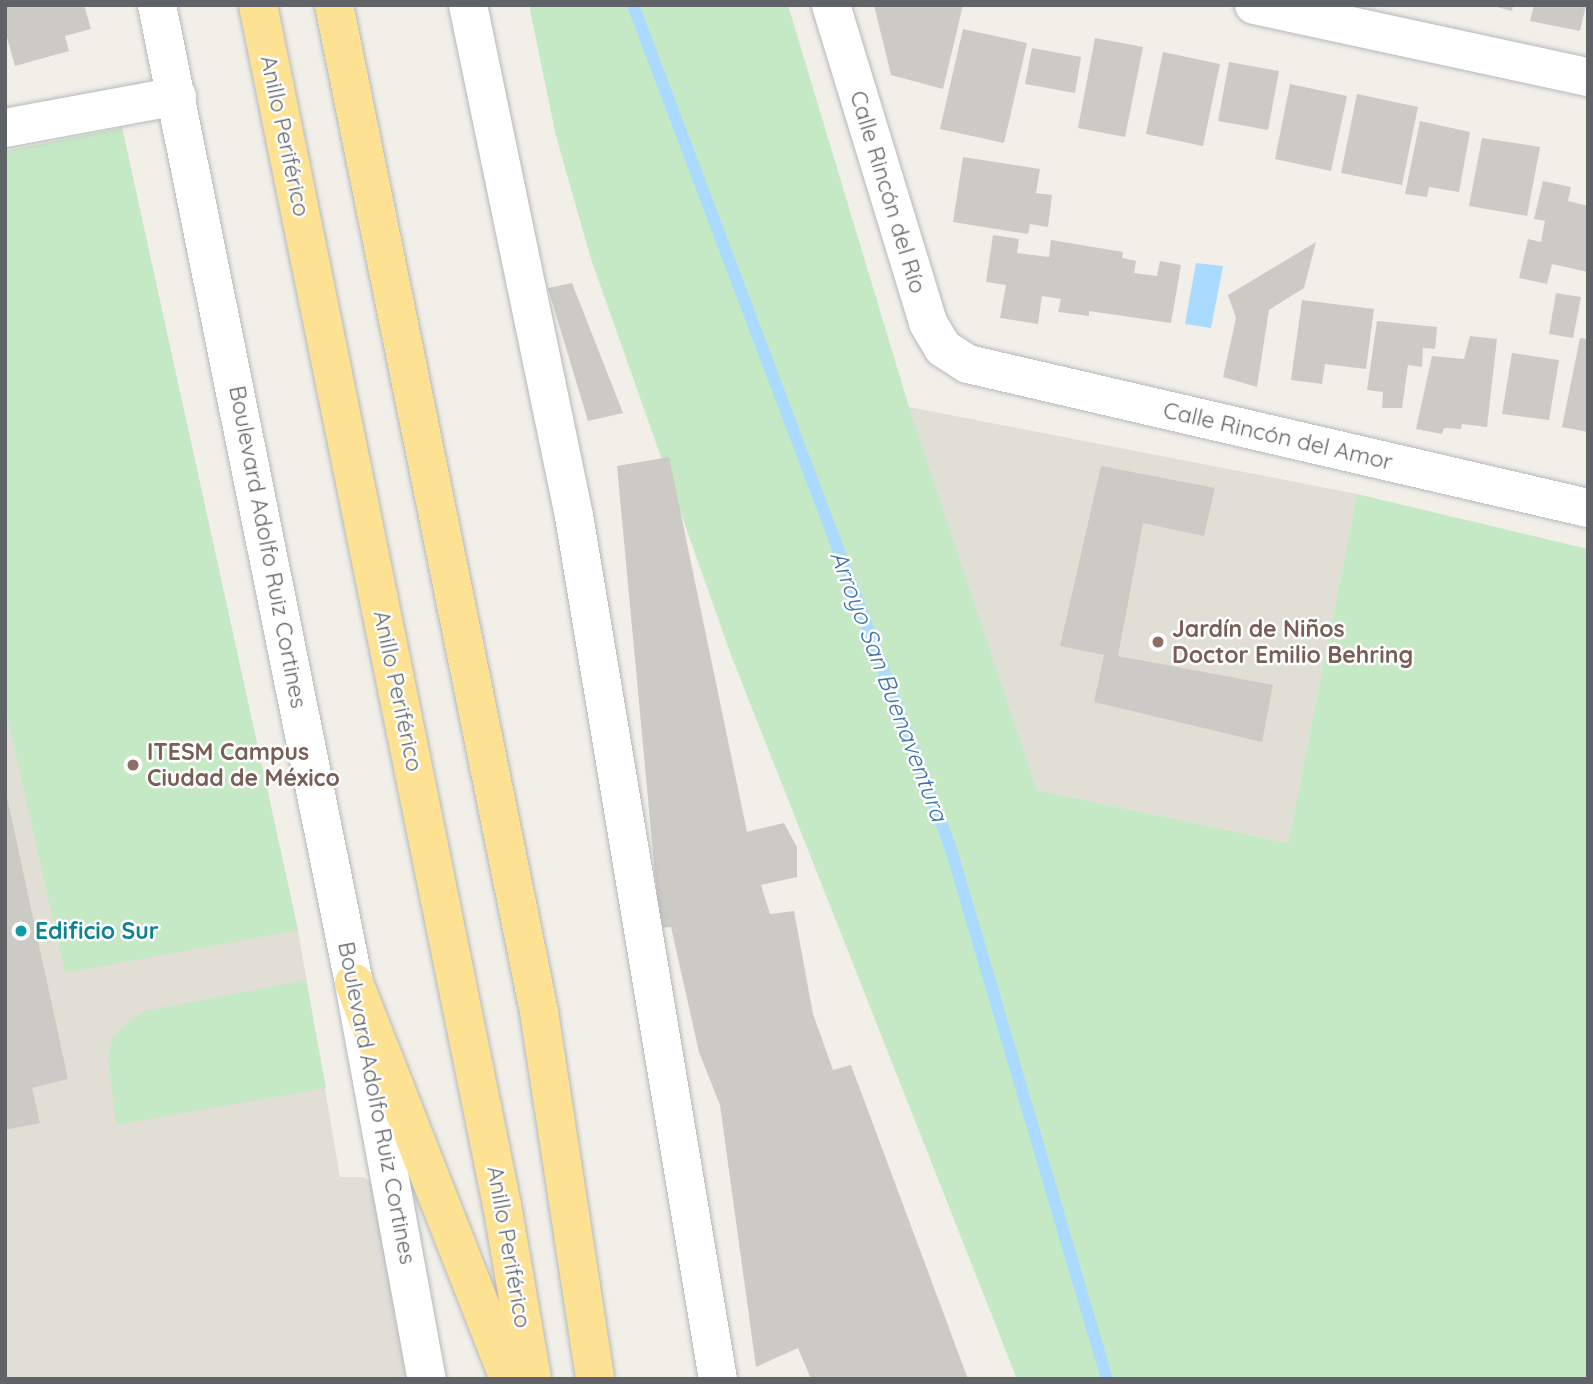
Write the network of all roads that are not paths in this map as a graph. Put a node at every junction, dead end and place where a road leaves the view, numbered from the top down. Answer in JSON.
{"nodes":[{"id":1,"x":157,"y":5,"type":"edge"},
{"id":2,"x":258,"y":5,"type":"edge"},
{"id":3,"x":334,"y":5,"type":"edge"},
{"id":4,"x":468,"y":5,"type":"edge"},
{"id":5,"x":831,"y":5,"type":"edge"},
{"id":6,"x":1254,"y":5,"type":"edge"},
{"id":7,"x":1588,"y":77,"type":"edge"},
{"id":8,"x":177,"y":96,"type":"junction"},
{"id":9,"x":5,"y":128,"type":"edge"},
{"id":10,"x":968,"y":364,"type":"joint"},
{"id":11,"x":1588,"y":508,"type":"edge"},
{"id":12,"x":354,"y":983,"type":"junction"},
{"id":13,"x":427,"y":1379,"type":"edge"},
{"id":14,"x":509,"y":1379,"type":"edge"},
{"id":15,"x":532,"y":1379,"type":"edge"},
{"id":16,"x":595,"y":1379,"type":"edge"},
{"id":17,"x":718,"y":1379,"type":"edge"}],
"edges":[{"from":1,"to":8,"type":"main road","name":"Boulevard Adolfo Ruiz Cortines"},
{"from":2,"to":15,"type":"highway","name":"Anillo Periférico"},
{"from":3,"to":16,"type":"highway"},
{"from":4,"to":17,"type":"main road"},
{"from":5,"to":10,"type":"main road","name":"Calle Rincón del Río"},
{"from":6,"to":7,"type":"main road"},
{"from":8,"to":9,"type":"main road"},
{"from":8,"to":12,"type":"main road","name":"Boulevard Adolfo Ruiz Cortines"},
{"from":10,"to":11,"type":"main road","name":"Calle Rincón del Amor"},
{"from":12,"to":13,"type":"main road","name":"Boulevard Adolfo Ruiz Cortines"},
{"from":12,"to":14,"type":"highway"}]}
